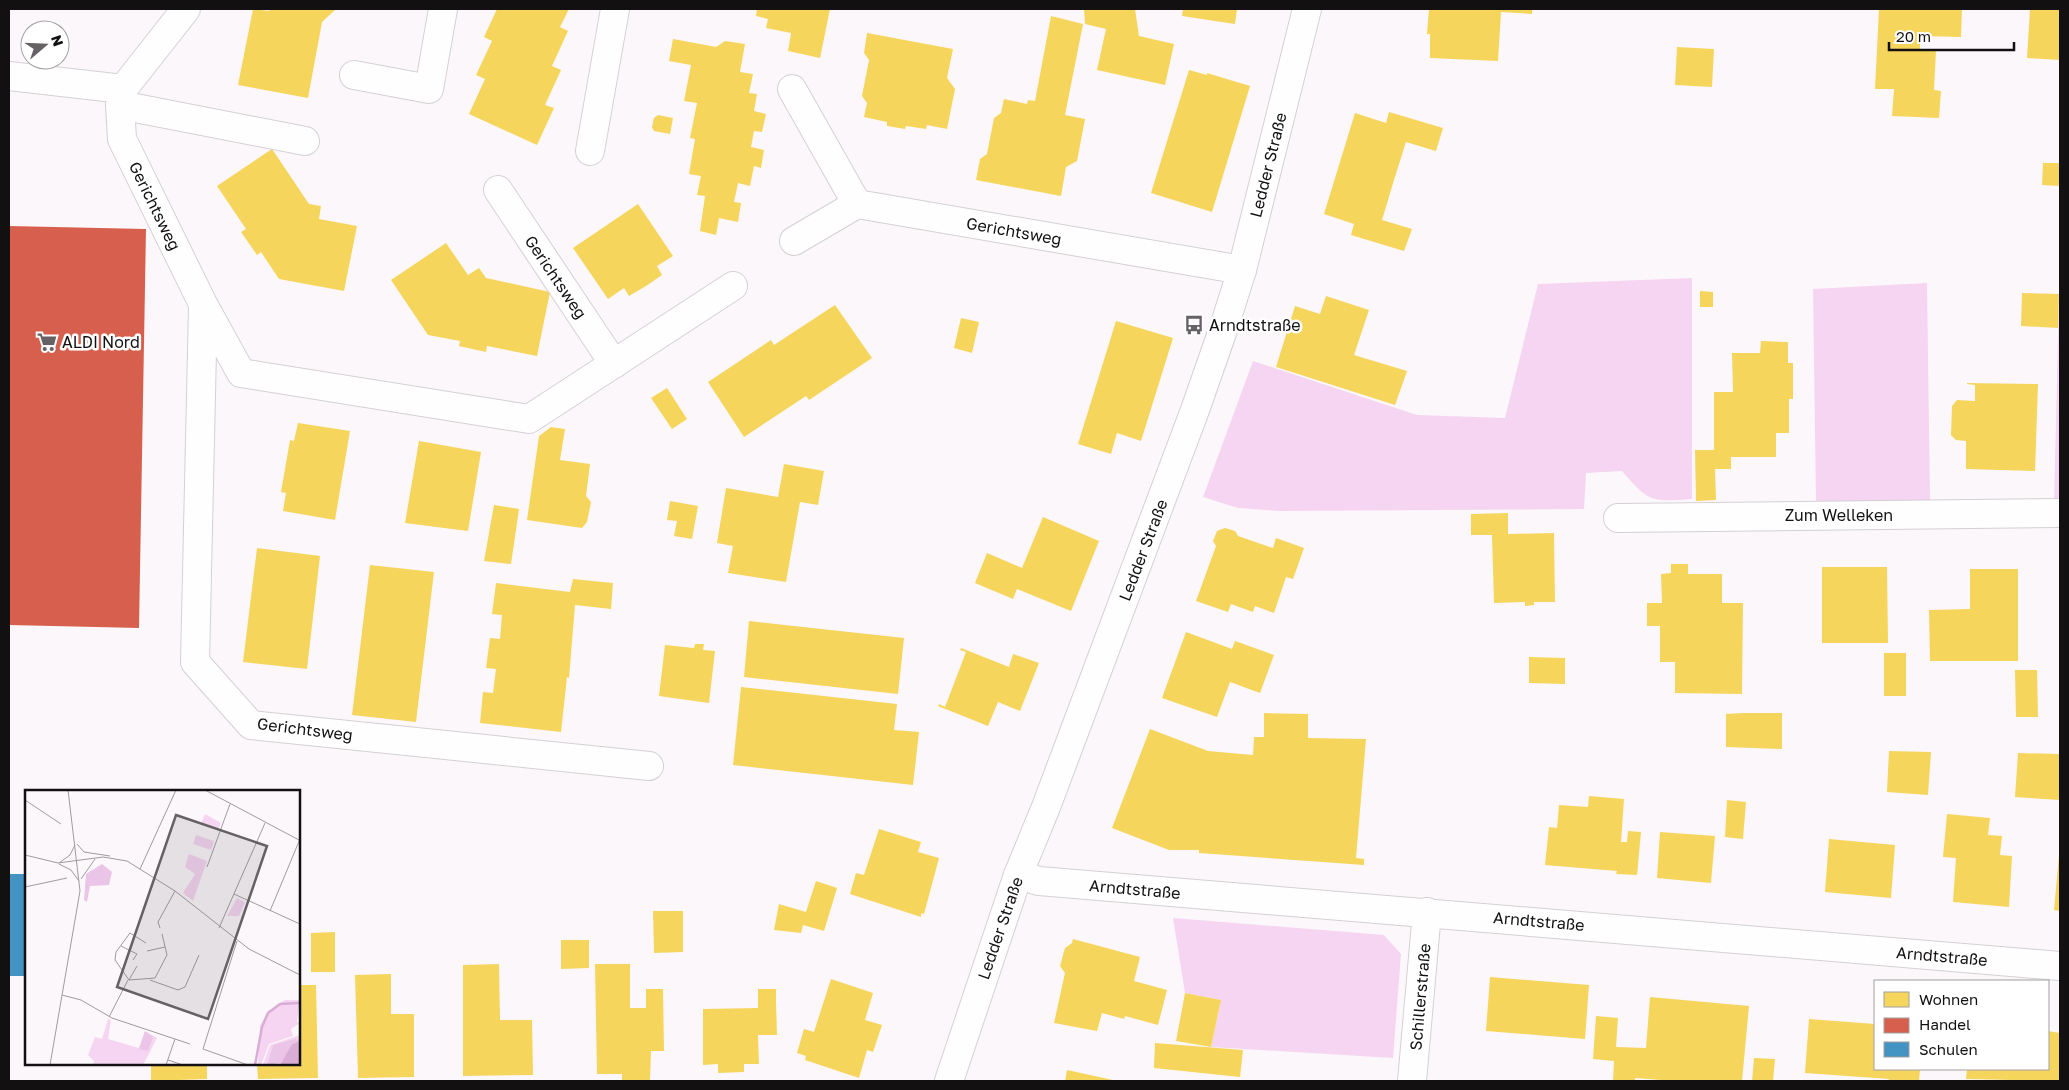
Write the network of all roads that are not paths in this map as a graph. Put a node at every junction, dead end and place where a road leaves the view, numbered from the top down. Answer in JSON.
{"nodes":[{"id":1,"x":186,"y":9,"type":"edge"},
{"id":2,"x":443,"y":9,"type":"edge"},
{"id":3,"x":614,"y":9,"type":"edge"},
{"id":4,"x":1307,"y":9,"type":"edge"},
{"id":5,"x":354,"y":74,"type":"dead end"},
{"id":6,"x":9,"y":76,"type":"edge"},
{"id":7,"x":792,"y":89,"type":"dead end"},
{"id":8,"x":121,"y":97,"type":"junction"},
{"id":9,"x":306,"y":141,"type":"dead end"},
{"id":10,"x":590,"y":151,"type":"dead end"},
{"id":11,"x":498,"y":190,"type":"dead end"},
{"id":12,"x":857,"y":204,"type":"junction"},
{"id":13,"x":794,"y":241,"type":"dead end"},
{"id":14,"x":1242,"y":270,"type":"junction"},
{"id":15,"x":733,"y":286,"type":"dead end"},
{"id":16,"x":203,"y":304,"type":"junction"},
{"id":17,"x":614,"y":364,"type":"junction"},
{"id":18,"x":2060,"y":514,"type":"edge"},
{"id":19,"x":1618,"y":518,"type":"dead end"},
{"id":20,"x":649,"y":766,"type":"dead end"},
{"id":21,"x":1018,"y":875,"type":"junction"},
{"id":22,"x":1427,"y":912,"type":"junction"},
{"id":23,"x":2060,"y":966,"type":"edge"},
{"id":24,"x":949,"y":1081,"type":"edge"},
{"id":25,"x":1412,"y":1081,"type":"edge"}],
"edges":[{"from":1,"to":8,"type":"street"},
{"from":2,"to":5,"type":"street"},
{"from":3,"to":10,"type":"street"},
{"from":4,"to":14,"type":"street","name":"Ledder Straße"},
{"from":6,"to":8,"type":"street"},
{"from":7,"to":12,"type":"street"},
{"from":8,"to":9,"type":"street"},
{"from":8,"to":16,"type":"street","name":"Gerichtsweg"},
{"from":11,"to":17,"type":"street","name":"Gerichtsweg"},
{"from":12,"to":13,"type":"street"},
{"from":12,"to":14,"type":"street","name":"Gerichtsweg"},
{"from":14,"to":21,"type":"street","name":"Ledder Straße"},
{"from":15,"to":17,"type":"street","name":"Gerichtsweg"},
{"from":16,"to":17,"type":"street","name":"Gerichtsweg"},
{"from":16,"to":20,"type":"street","name":"Gerichtsweg"},
{"from":18,"to":19,"type":"street","name":"Zum Welleken"},
{"from":21,"to":22,"type":"street","name":"Arndtstraße"},
{"from":21,"to":24,"type":"street","name":"Ledder Straße"},
{"from":22,"to":23,"type":"street","name":"Arndtstraße"},
{"from":22,"to":25,"type":"street","name":"Schillerstraße"}]}
